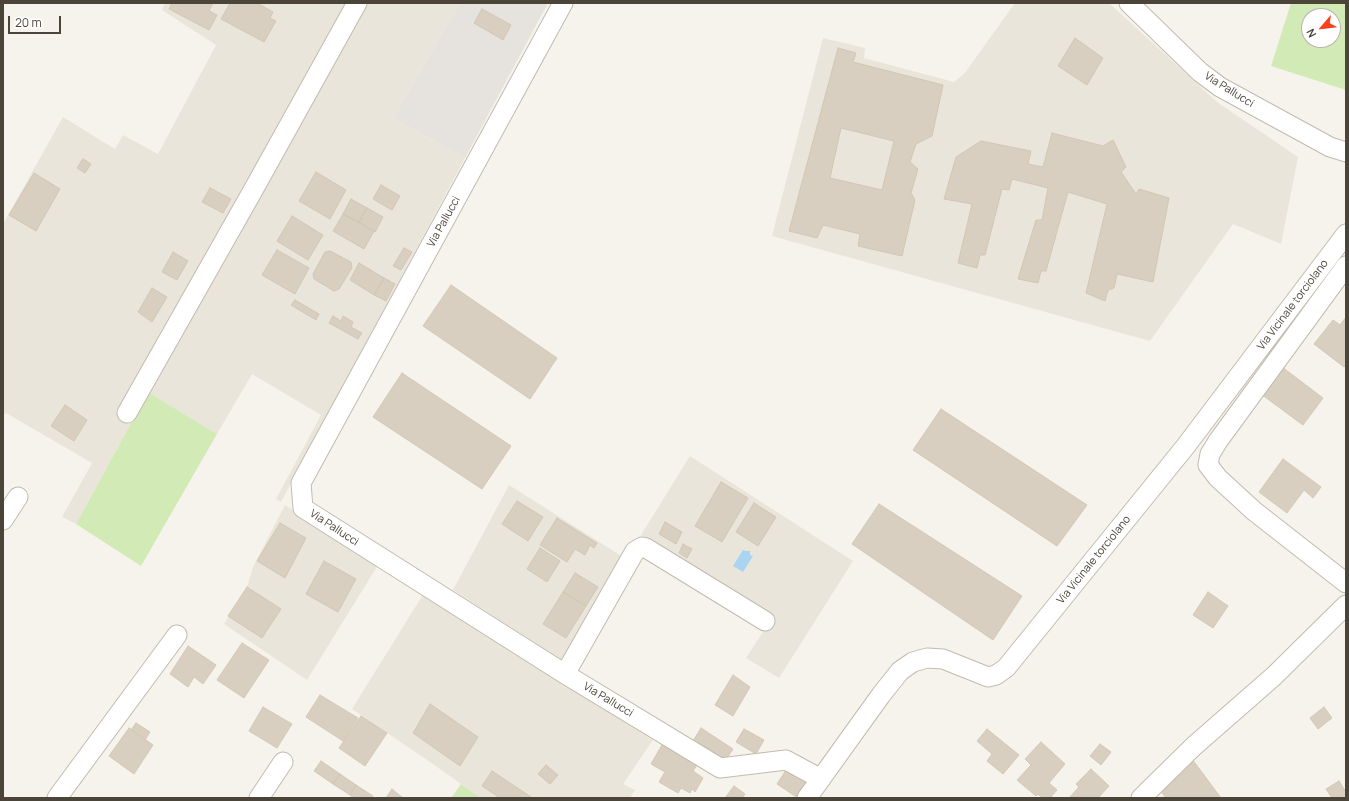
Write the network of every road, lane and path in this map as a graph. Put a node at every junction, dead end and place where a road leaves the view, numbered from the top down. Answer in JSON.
{"nodes":[{"id":1,"x":357,"y":3,"type":"edge"},
{"id":2,"x":563,"y":3,"type":"edge"},
{"id":3,"x":1129,"y":3,"type":"edge"},
{"id":4,"x":1346,"y":152,"type":"edge"},
{"id":5,"x":1346,"y":234,"type":"edge"},
{"id":6,"x":1346,"y":266,"type":"edge"},
{"id":7,"x":127,"y":413,"type":"dead end"},
{"id":8,"x":1185,"y":447,"type":"junction"},
{"id":9,"x":1208,"y":466,"type":"junction"},
{"id":10,"x":18,"y":497,"type":"dead end"},
{"id":11,"x":3,"y":520,"type":"edge"},
{"id":12,"x":1346,"y":583,"type":"edge"},
{"id":13,"x":1346,"y":605,"type":"edge"},
{"id":14,"x":765,"y":621,"type":"dead end"},
{"id":15,"x":178,"y":635,"type":"dead end"},
{"id":16,"x":565,"y":674,"type":"junction"},
{"id":17,"x":283,"y":762,"type":"dead end"},
{"id":18,"x":821,"y":779,"type":"junction"},
{"id":19,"x":57,"y":798,"type":"edge"},
{"id":20,"x":259,"y":798,"type":"edge"},
{"id":21,"x":807,"y":798,"type":"edge"},
{"id":22,"x":1141,"y":798,"type":"edge"}],
"edges":[{"from":1,"to":7,"type":"street"},
{"from":2,"to":16,"type":"street","name":"Via Pallucci"},
{"from":3,"to":4,"type":"street","name":"Via Pallucci"},
{"from":5,"to":8,"type":"street","name":"Via Vicinale torciolano"},
{"from":6,"to":9,"type":"street"},
{"from":8,"to":9,"type":"street"},
{"from":8,"to":18,"type":"street","name":"Via Vicinale torciolano"},
{"from":9,"to":12,"type":"street"},
{"from":10,"to":11,"type":"street"},
{"from":13,"to":22,"type":"street"},
{"from":14,"to":16,"type":"street"},
{"from":15,"to":19,"type":"street"},
{"from":16,"to":18,"type":"street","name":"Via Pallucci"},
{"from":17,"to":20,"type":"street"},
{"from":18,"to":21,"type":"street","name":"Via Vicinale torciolano"}]}
